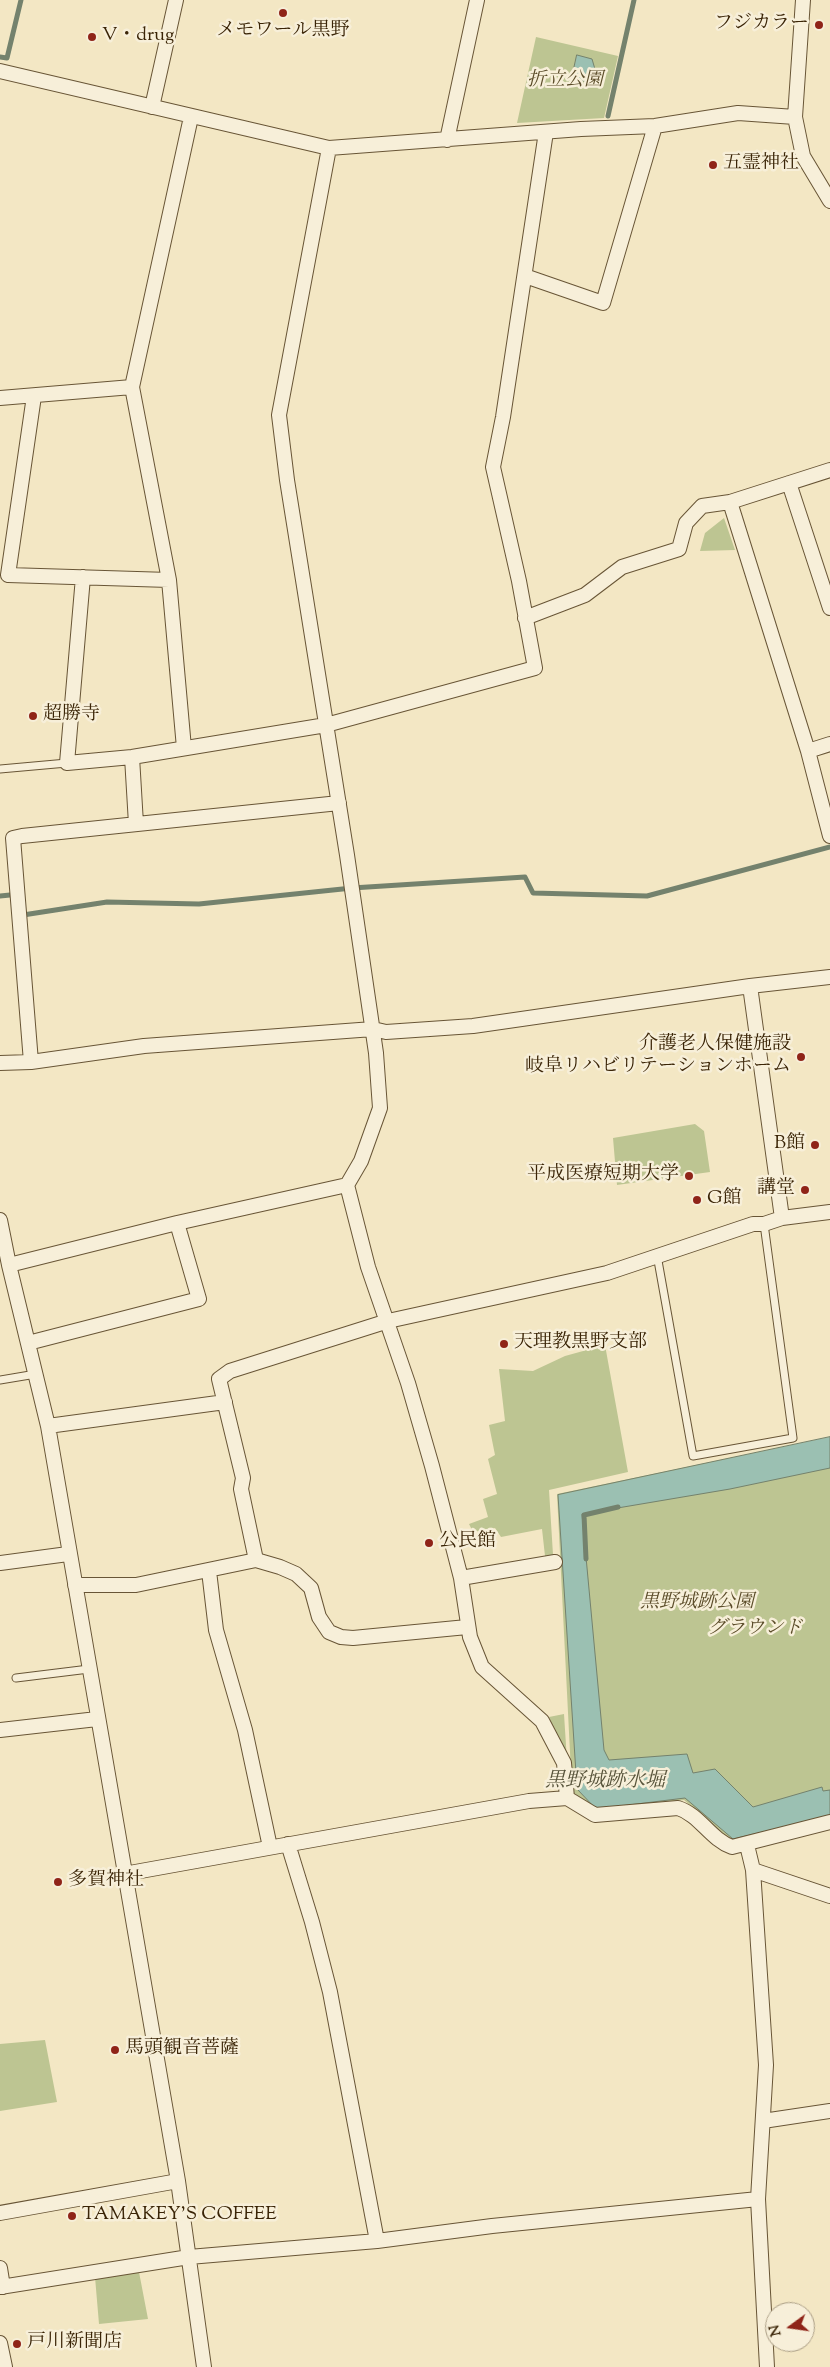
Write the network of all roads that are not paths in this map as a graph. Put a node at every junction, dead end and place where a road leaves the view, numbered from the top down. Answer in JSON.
{"nodes":[{"id":1,"x":176,"y":0,"type":"edge"},
{"id":2,"x":477,"y":0,"type":"edge"},
{"id":3,"x":803,"y":0,"type":"edge"},
{"id":4,"x":0,"y":71,"type":"edge"},
{"id":5,"x":152,"y":107,"type":"junction"},
{"id":6,"x":191,"y":117,"type":"junction"},
{"id":7,"x":795,"y":117,"type":"junction"},
{"id":8,"x":655,"y":126,"type":"junction"},
{"id":9,"x":546,"y":132,"type":"junction"},
{"id":10,"x":447,"y":140,"type":"junction"},
{"id":11,"x":329,"y":148,"type":"junction"},
{"id":12,"x":830,"y":201,"type":"edge"},
{"id":13,"x":525,"y":276,"type":"junction"},
{"id":14,"x":132,"y":387,"type":"junction"},
{"id":15,"x":34,"y":396,"type":"junction"},
{"id":16,"x":0,"y":398,"type":"edge"},
{"id":17,"x":830,"y":470,"type":"edge"},
{"id":18,"x":789,"y":483,"type":"junction"},
{"id":19,"x":730,"y":502,"type":"junction"},
{"id":20,"x":83,"y":577,"type":"junction"},
{"id":21,"x":169,"y":580,"type":"junction"},
{"id":22,"x":830,"y":608,"type":"edge"},
{"id":23,"x":525,"y":618,"type":"junction"},
{"id":24,"x":326,"y":725,"type":"junction"},
{"id":25,"x":830,"y":744,"type":"edge"},
{"id":26,"x":184,"y":748,"type":"junction"},
{"id":27,"x":808,"y":751,"type":"junction"},
{"id":28,"x":132,"y":757,"type":"junction"},
{"id":29,"x":67,"y":763,"type":"junction"},
{"id":30,"x":0,"y":769,"type":"edge"},
{"id":31,"x":339,"y":803,"type":"junction"},
{"id":32,"x":136,"y":824,"type":"junction"},
{"id":33,"x":830,"y":836,"type":"edge"},
{"id":34,"x":830,"y":977,"type":"edge"},
{"id":35,"x":750,"y":986,"type":"junction"},
{"id":36,"x":373,"y":1029,"type":"junction"},
{"id":37,"x":30,"y":1062,"type":"junction"},
{"id":38,"x":0,"y":1063,"type":"edge"},
{"id":39,"x":347,"y":1185,"type":"junction"},
{"id":40,"x":830,"y":1212,"type":"edge"},
{"id":41,"x":782,"y":1218,"type":"junction"},
{"id":42,"x":0,"y":1220,"type":"edge"},
{"id":43,"x":176,"y":1223,"type":"junction"},
{"id":44,"x":764,"y":1224,"type":"junction"},
{"id":45,"x":657,"y":1254,"type":"junction"},
{"id":46,"x":5,"y":1257,"type":"edge"},
{"id":47,"x":388,"y":1321,"type":"junction"},
{"id":48,"x":28,"y":1342,"type":"junction"},
{"id":49,"x":36,"y":1374,"type":"junction"},
{"id":50,"x":0,"y":1380,"type":"edge"},
{"id":51,"x":225,"y":1402,"type":"junction"},
{"id":52,"x":48,"y":1426,"type":"junction"},
{"id":53,"x":68,"y":1554,"type":"junction"},
{"id":54,"x":256,"y":1560,"type":"junction"},
{"id":55,"x":555,"y":1562,"type":"dead end"},
{"id":56,"x":0,"y":1563,"type":"edge"},
{"id":57,"x":209,"y":1571,"type":"junction"},
{"id":58,"x":460,"y":1578,"type":"junction"},
{"id":59,"x":75,"y":1585,"type":"junction"},
{"id":60,"x":467,"y":1627,"type":"junction"},
{"id":61,"x":89,"y":1669,"type":"junction"},
{"id":62,"x":16,"y":1678,"type":"dead end"},
{"id":63,"x":97,"y":1719,"type":"junction"},
{"id":64,"x":0,"y":1730,"type":"edge"},
{"id":65,"x":567,"y":1798,"type":"junction"},
{"id":66,"x":830,"y":1822,"type":"edge"},
{"id":67,"x":288,"y":1844,"type":"junction"},
{"id":68,"x":747,"y":1845,"type":"junction"},
{"id":69,"x":270,"y":1847,"type":"junction"},
{"id":70,"x":753,"y":1870,"type":"junction"},
{"id":71,"x":124,"y":1874,"type":"junction"},
{"id":72,"x":830,"y":1896,"type":"edge"},
{"id":73,"x":830,"y":2111,"type":"edge"},
{"id":74,"x":763,"y":2121,"type":"junction"},
{"id":75,"x":178,"y":2181,"type":"junction"},
{"id":76,"x":758,"y":2199,"type":"junction"},
{"id":77,"x":0,"y":2213,"type":"edge"},
{"id":78,"x":378,"y":2241,"type":"junction"},
{"id":79,"x":189,"y":2258,"type":"junction"},
{"id":80,"x":0,"y":2268,"type":"edge"},
{"id":81,"x":2,"y":2287,"type":"edge"},
{"id":82,"x":0,"y":2343,"type":"edge"},
{"id":83,"x":5,"y":2367,"type":"edge"},
{"id":84,"x":204,"y":2367,"type":"edge"},
{"id":85,"x":767,"y":2367,"type":"edge"}],
"edges":[{"from":1,"to":5,"type":"street"},
{"from":2,"to":10,"type":"street"},
{"from":3,"to":7,"type":"street"},
{"from":4,"to":5,"type":"street"},
{"from":5,"to":6,"type":"street"},
{"from":6,"to":11,"type":"street"},
{"from":6,"to":14,"type":"street"},
{"from":7,"to":8,"type":"street"},
{"from":7,"to":12,"type":"street"},
{"from":8,"to":9,"type":"street"},
{"from":8,"to":13,"type":"street"},
{"from":9,"to":10,"type":"street"},
{"from":9,"to":13,"type":"street"},
{"from":10,"to":11,"type":"street"},
{"from":11,"to":24,"type":"street"},
{"from":13,"to":23,"type":"street"},
{"from":14,"to":15,"type":"street"},
{"from":14,"to":21,"type":"street"},
{"from":15,"to":16,"type":"street"},
{"from":15,"to":20,"type":"street"},
{"from":17,"to":18,"type":"street"},
{"from":18,"to":19,"type":"street"},
{"from":18,"to":22,"type":"street"},
{"from":19,"to":23,"type":"street"},
{"from":19,"to":27,"type":"street"},
{"from":20,"to":21,"type":"street"},
{"from":20,"to":29,"type":"street"},
{"from":21,"to":26,"type":"street"},
{"from":23,"to":24,"type":"street"},
{"from":24,"to":26,"type":"street"},
{"from":24,"to":31,"type":"street"},
{"from":25,"to":27,"type":"street"},
{"from":26,"to":28,"type":"street"},
{"from":27,"to":33,"type":"street"},
{"from":28,"to":29,"type":"street"},
{"from":28,"to":32,"type":"street"},
{"from":29,"to":30,"type":"lane"},
{"from":31,"to":32,"type":"street"},
{"from":31,"to":36,"type":"street"},
{"from":32,"to":37,"type":"street"},
{"from":34,"to":35,"type":"street"},
{"from":35,"to":36,"type":"street"},
{"from":35,"to":41,"type":"street"},
{"from":36,"to":37,"type":"street"},
{"from":36,"to":39,"type":"street"},
{"from":37,"to":38,"type":"street"},
{"from":39,"to":43,"type":"street"},
{"from":39,"to":47,"type":"street"},
{"from":40,"to":41,"type":"street"},
{"from":41,"to":44,"type":"street"},
{"from":42,"to":46,"type":"street"},
{"from":43,"to":46,"type":"street"},
{"from":43,"to":48,"type":"street"},
{"from":44,"to":45,"type":"street"},
{"from":44,"to":45,"type":"lane"},
{"from":45,"to":47,"type":"street"},
{"from":46,"to":48,"type":"street"},
{"from":47,"to":51,"type":"street"},
{"from":47,"to":58,"type":"street"},
{"from":48,"to":49,"type":"street"},
{"from":49,"to":50,"type":"lane"},
{"from":49,"to":52,"type":"street"},
{"from":51,"to":52,"type":"street"},
{"from":51,"to":54,"type":"street"},
{"from":52,"to":53,"type":"street"},
{"from":53,"to":56,"type":"street"},
{"from":53,"to":59,"type":"street"},
{"from":54,"to":57,"type":"street"},
{"from":54,"to":60,"type":"street"},
{"from":55,"to":58,"type":"street"},
{"from":57,"to":59,"type":"street"},
{"from":57,"to":69,"type":"street"},
{"from":58,"to":60,"type":"street"},
{"from":59,"to":61,"type":"street"},
{"from":60,"to":65,"type":"street"},
{"from":61,"to":62,"type":"lane"},
{"from":61,"to":63,"type":"street"},
{"from":63,"to":64,"type":"street"},
{"from":63,"to":71,"type":"street"},
{"from":65,"to":67,"type":"street"},
{"from":65,"to":68,"type":"street"},
{"from":66,"to":68,"type":"street"},
{"from":67,"to":69,"type":"street"},
{"from":67,"to":78,"type":"street"},
{"from":68,"to":70,"type":"street"},
{"from":69,"to":71,"type":"street"},
{"from":70,"to":72,"type":"street"},
{"from":70,"to":74,"type":"street"},
{"from":71,"to":75,"type":"street"},
{"from":73,"to":74,"type":"street"},
{"from":74,"to":76,"type":"street"},
{"from":75,"to":77,"type":"street"},
{"from":75,"to":79,"type":"street"},
{"from":76,"to":78,"type":"street"},
{"from":76,"to":85,"type":"street"},
{"from":78,"to":79,"type":"street"},
{"from":79,"to":81,"type":"street"},
{"from":79,"to":84,"type":"street"},
{"from":80,"to":81,"type":"street"},
{"from":82,"to":83,"type":"street"}]}
